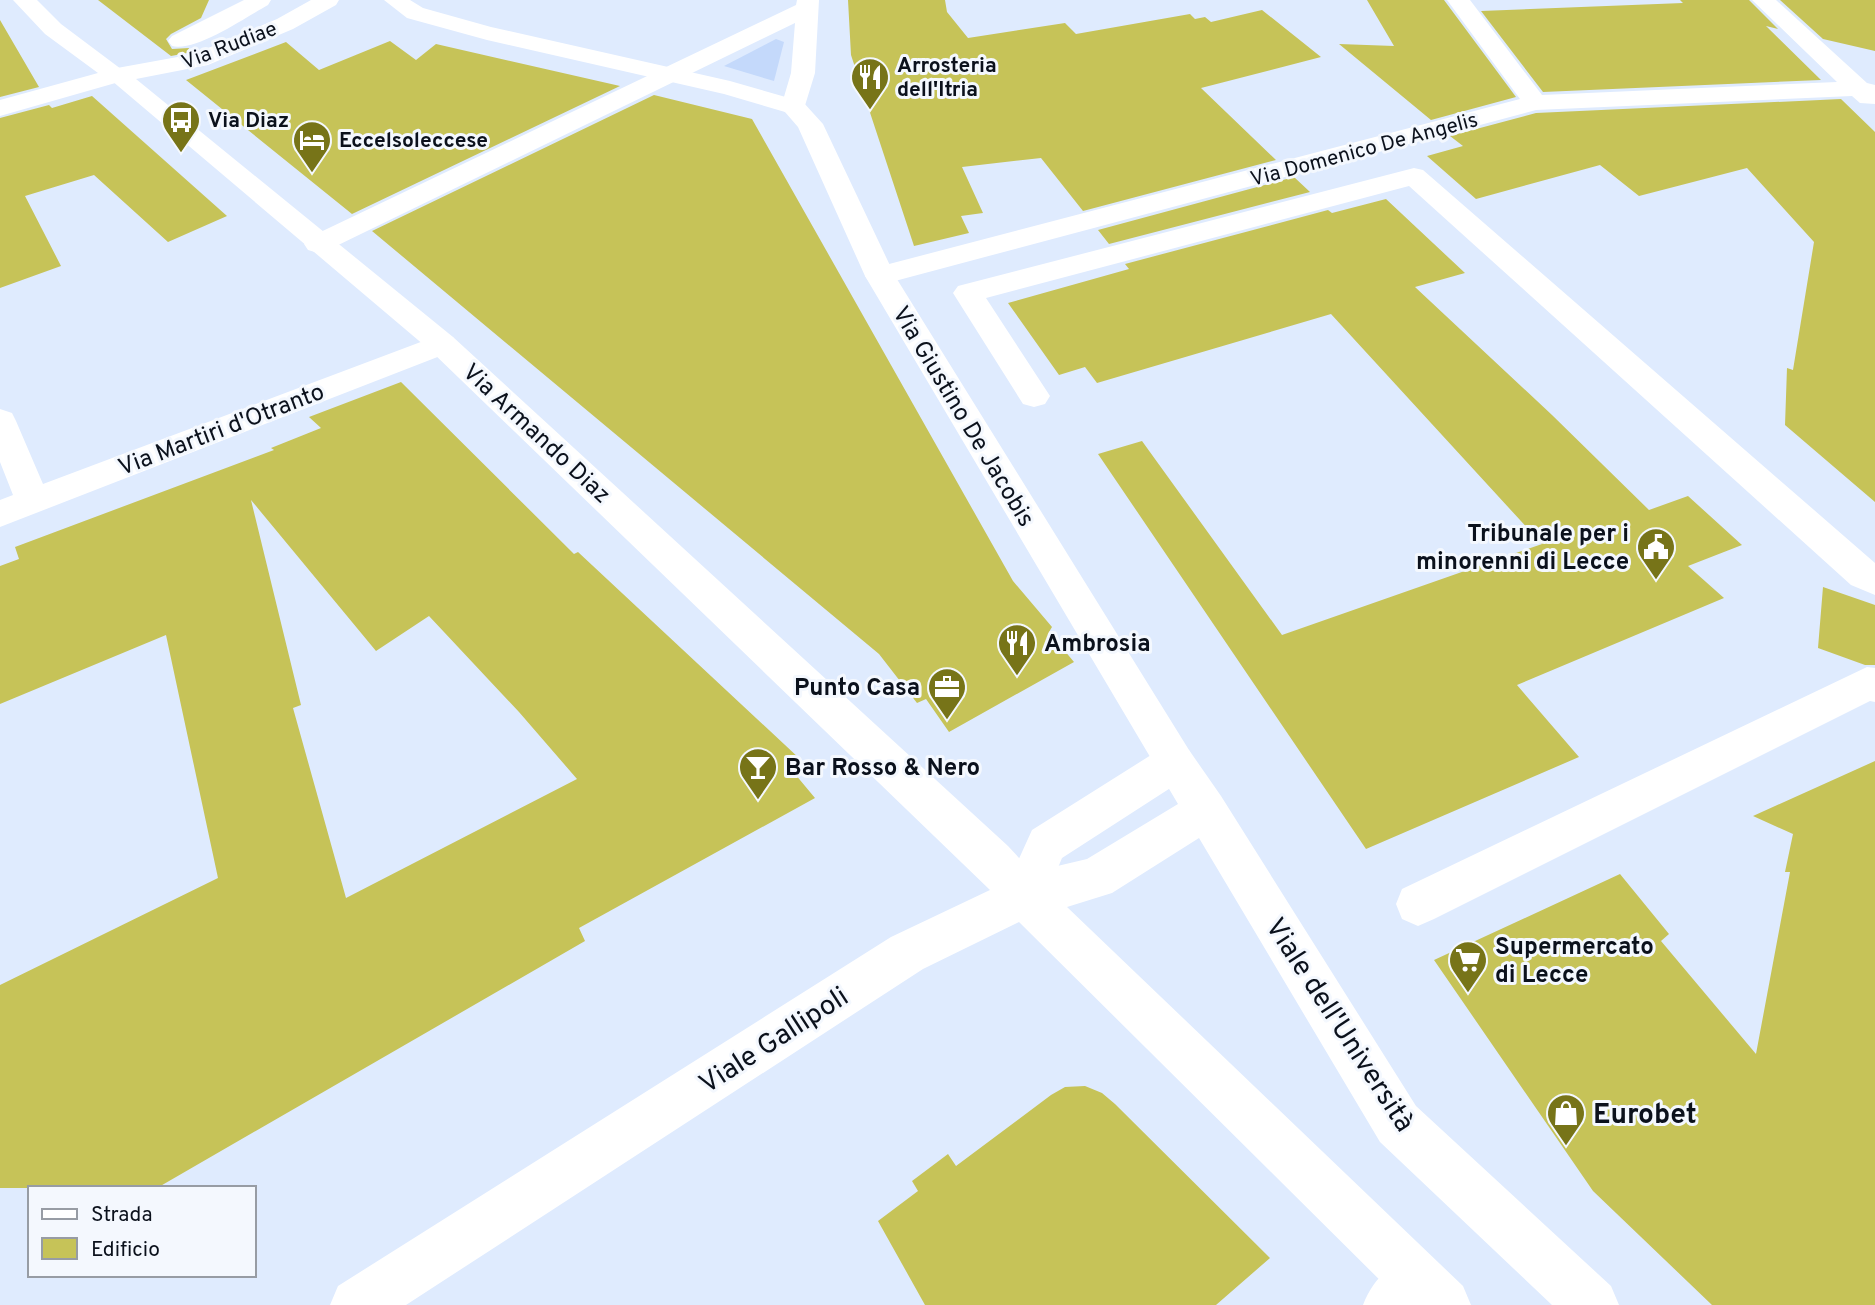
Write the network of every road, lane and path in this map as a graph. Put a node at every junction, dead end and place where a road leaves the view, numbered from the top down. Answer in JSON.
{"nodes":[{"id":1,"x":24,"y":0,"type":"edge"},
{"id":2,"x":260,"y":0,"type":"edge"},
{"id":3,"x":328,"y":0,"type":"edge"},
{"id":4,"x":395,"y":0,"type":"edge"},
{"id":5,"x":1458,"y":0,"type":"edge"},
{"id":6,"x":1763,"y":0,"type":"edge"},
{"id":7,"x":808,"y":4,"type":"edge"},
{"id":8,"x":667,"y":74,"type":"junction"},
{"id":9,"x":117,"y":75,"type":"junction"},
{"id":10,"x":1869,"y":95,"type":"edge"},
{"id":11,"x":1535,"y":103,"type":"junction"},
{"id":12,"x":794,"y":107,"type":"junction"},
{"id":13,"x":0,"y":108,"type":"edge"},
{"id":14,"x":318,"y":244,"type":"junction"},
{"id":15,"x":880,"y":276,"type":"junction"},
{"id":16,"x":442,"y":344,"type":"junction"},
{"id":17,"x":1034,"y":396,"type":"dead end"},
{"id":18,"x":0,"y":421,"type":"edge"},
{"id":19,"x":33,"y":501,"type":"junction"},
{"id":20,"x":0,"y":514,"type":"edge"},
{"id":21,"x":1875,"y":580,"type":"edge"},
{"id":22,"x":1875,"y":685,"type":"edge"},
{"id":23,"x":1174,"y":763,"type":"junction"},
{"id":24,"x":1206,"y":810,"type":"junction"},
{"id":25,"x":1024,"y":896,"type":"junction"},
{"id":26,"x":1418,"y":904,"type":"dead end"},
{"id":27,"x":1416,"y":1297,"type":"edge"},
{"id":28,"x":357,"y":1305,"type":"edge"},
{"id":29,"x":1592,"y":1305,"type":"edge"}],
"edges":[{"from":1,"to":9,"type":"main road","name":"Via Armando Diaz"},
{"from":2,"to":9,"type":"main road","name":"Via Rudiae"},
{"from":3,"to":9,"type":"main road","name":"Via Rudiae"},
{"from":4,"to":8,"type":"main road"},
{"from":5,"to":11,"type":"main road"},
{"from":6,"to":10,"type":"main road"},
{"from":7,"to":8,"type":"main road"},
{"from":7,"to":12,"type":"main road"},
{"from":8,"to":12,"type":"main road"},
{"from":8,"to":14,"type":"main road"},
{"from":9,"to":13,"type":"main road"},
{"from":9,"to":14,"type":"main road","name":"Via Armando Diaz"},
{"from":10,"to":11,"type":"main road","name":"Via Domenico De Angelis"},
{"from":11,"to":15,"type":"main road","name":"Via Domenico De Angelis"},
{"from":12,"to":15,"type":"main road","name":"Via Giustino De Jacobis"},
{"from":14,"to":16,"type":"main road","name":"Via Armando Diaz"},
{"from":15,"to":23,"type":"main road","name":"Via Giustino De Jacobis"},
{"from":16,"to":19,"type":"main road","name":"Via Martiri d'Otranto"},
{"from":16,"to":25,"type":"main road","name":"Via Armando Diaz"},
{"from":17,"to":21,"type":"main road"},
{"from":18,"to":19,"type":"main road"},
{"from":19,"to":20,"type":"main road","name":"Via Martiri d'Otranto"},
{"from":22,"to":26,"type":"main road"},
{"from":23,"to":24,"type":"main road","name":"Via Giustino De Jacobis"},
{"from":23,"to":25,"type":"main road"},
{"from":24,"to":25,"type":"main road","name":"Viale Gallipoli"},
{"from":24,"to":29,"type":"main road","name":"Viale dell'Università"},
{"from":25,"to":27,"type":"main road"},
{"from":25,"to":28,"type":"main road","name":"Viale Gallipoli"}]}
